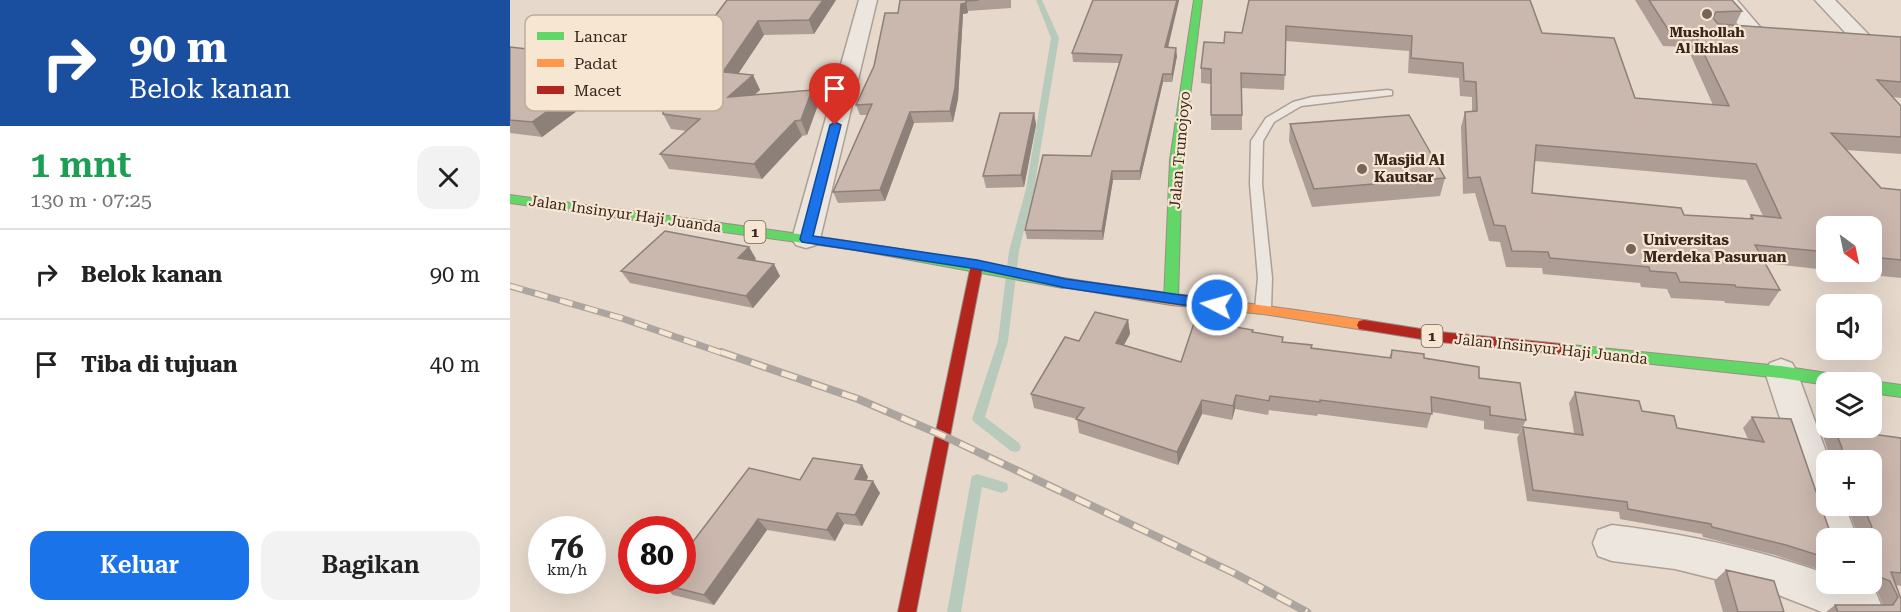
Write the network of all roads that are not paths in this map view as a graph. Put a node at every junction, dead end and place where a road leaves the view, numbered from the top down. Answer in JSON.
{"nodes":[{"id":1,"x":868,"y":0,"type":"edge"},
{"id":2,"x":1198,"y":0,"type":"edge"},
{"id":3,"x":1727,"y":0,"type":"edge"},
{"id":4,"x":1824,"y":0,"type":"edge"},
{"id":5,"x":1727,"y":32,"type":"edge"},
{"id":6,"x":1756,"y":34,"type":"junction"},
{"id":7,"x":1780,"y":35,"type":"edge"},
{"id":8,"x":1839,"y":39,"type":"edge"},
{"id":9,"x":1388,"y":93,"type":"dead end"},
{"id":10,"x":510,"y":199,"type":"edge"},
{"id":11,"x":806,"y":239,"type":"junction"},
{"id":12,"x":977,"y":265,"type":"junction"},
{"id":13,"x":1171,"y":300,"type":"junction"},
{"id":14,"x":1263,"y":309,"type":"junction"},
{"id":15,"x":1781,"y":372,"type":"junction"},
{"id":16,"x":1816,"y":377,"type":"edge"},
{"id":17,"x":1882,"y":388,"type":"edge"},
{"id":18,"x":1901,"y":391,"type":"edge"},
{"id":19,"x":1835,"y":528,"type":"edge"},
{"id":20,"x":1612,"y":543,"type":"dead end"},
{"id":21,"x":1865,"y":601,"type":"edge"},
{"id":22,"x":907,"y":612,"type":"edge"}],
"edges":[{"from":1,"to":11,"type":"street"},
{"from":2,"to":13,"type":"main road","name":"Jalan Trunojoyo"},
{"from":3,"to":6,"type":"street"},
{"from":4,"to":8,"type":"street"},
{"from":5,"to":6,"type":"street"},
{"from":6,"to":7,"type":"street"},
{"from":9,"to":14,"type":"lane"},
{"from":10,"to":11,"type":"main road","name":"Jalan Insinyur Haji Juanda","number":"1"},
{"from":11,"to":12,"type":"main road","name":"Jalan Insinyur Haji Juanda","number":"1"},
{"from":12,"to":13,"type":"main road","name":"Jalan Insinyur Haji Juanda","number":"1"},
{"from":12,"to":22,"type":"main road"},
{"from":13,"to":14,"type":"main road","name":"Jalan Insinyur Haji Juanda","number":"1"},
{"from":14,"to":15,"type":"main road","name":"Jalan Insinyur Haji Juanda","number":"1"},
{"from":15,"to":16,"type":"main road","name":"Jalan Insinyur Haji Juanda","number":"1"},
{"from":15,"to":19,"type":"street"},
{"from":17,"to":18,"type":"main road"},
{"from":20,"to":21,"type":"street"}]}
